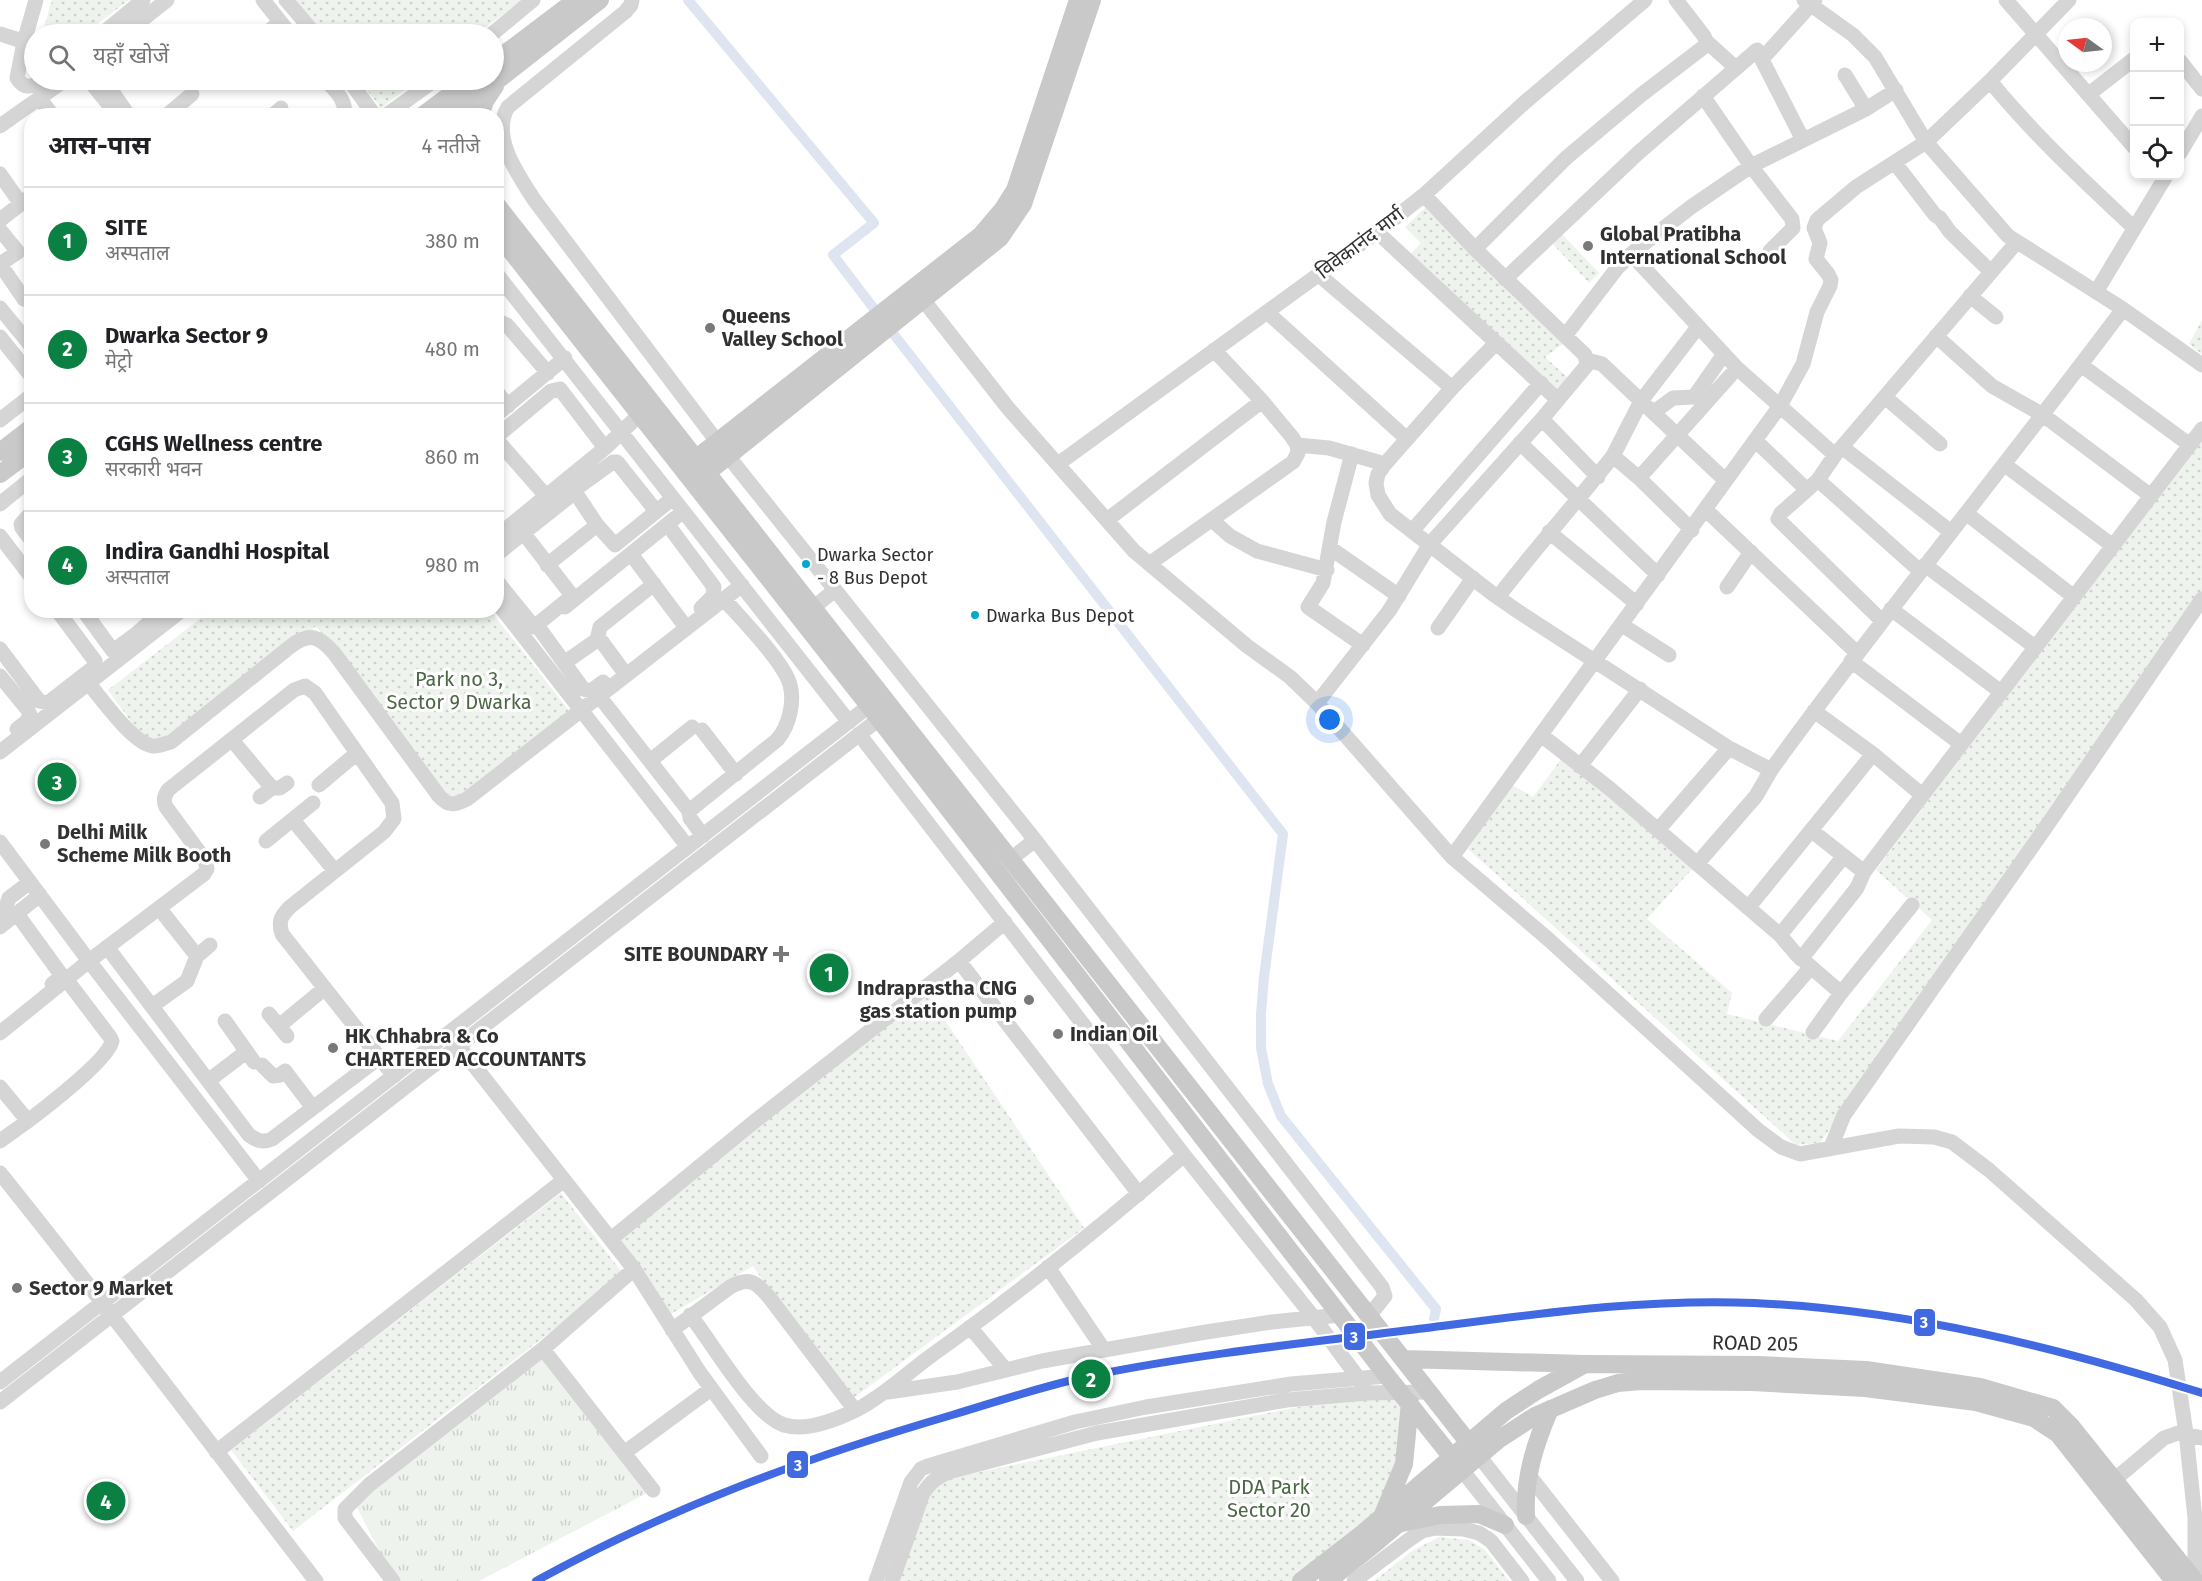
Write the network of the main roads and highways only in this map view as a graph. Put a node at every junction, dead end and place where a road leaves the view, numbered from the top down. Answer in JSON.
{"nodes":[{"id":1,"x":576,"y":0,"type":"edge"},
{"id":2,"x":600,"y":0,"type":"edge"},
{"id":3,"x":1078,"y":0,"type":"edge"},
{"id":4,"x":1092,"y":0,"type":"edge"},
{"id":5,"x":504,"y":64,"type":"edge"},
{"id":6,"x":504,"y":65,"type":"edge"},
{"id":7,"x":457,"y":90,"type":"edge"},
{"id":8,"x":477,"y":90,"type":"edge"},
{"id":9,"x":489,"y":90,"type":"edge"},
{"id":10,"x":433,"y":108,"type":"edge"},
{"id":11,"x":460,"y":108,"type":"edge"},
{"id":12,"x":483,"y":108,"type":"edge"},
{"id":13,"x":504,"y":215,"type":"edge"},
{"id":14,"x":504,"y":242,"type":"edge"},
{"id":15,"x":918,"y":294,"type":"junction"},
{"id":16,"x":24,"y":433,"type":"edge"},
{"id":17,"x":0,"y":452,"type":"edge"},
{"id":18,"x":24,"y":456,"type":"edge"},
{"id":19,"x":695,"y":471,"type":"junction"},
{"id":20,"x":0,"y":474,"type":"edge"},
{"id":21,"x":881,"y":707,"type":"junction"},
{"id":22,"x":1403,"y":1359,"type":"junction"},
{"id":23,"x":1585,"y":1364,"type":"junction"},
{"id":24,"x":1406,"y":1398,"type":"junction"},
{"id":25,"x":1550,"y":1409,"type":"junction"},
{"id":26,"x":1474,"y":1449,"type":"junction"},
{"id":27,"x":1457,"y":1464,"type":"junction"},
{"id":28,"x":2108,"y":1485,"type":"junction"},
{"id":29,"x":1526,"y":1516,"type":"road end"},
{"id":30,"x":1391,"y":1520,"type":"junction"},
{"id":31,"x":1505,"y":1525,"type":"road end"},
{"id":32,"x":1301,"y":1581,"type":"edge"},
{"id":33,"x":1328,"y":1581,"type":"edge"},
{"id":34,"x":2174,"y":1581,"type":"edge"},
{"id":35,"x":2195,"y":1581,"type":"edge"}],
"edges":[{"from":1,"to":5,"type":"main road"},
{"from":2,"to":6,"type":"main road"},
{"from":3,"to":15,"type":"main road"},
{"from":4,"to":15,"type":"main road"},
{"from":7,"to":10,"type":"main road"},
{"from":8,"to":11,"type":"main road"},
{"from":9,"to":12,"type":"main road"},
{"from":13,"to":19,"type":"main road"},
{"from":14,"to":19,"type":"main road"},
{"from":15,"to":19,"type":"main road"},
{"from":16,"to":17,"type":"main road"},
{"from":18,"to":20,"type":"main road"},
{"from":19,"to":21,"type":"main road"},
{"from":19,"to":21,"type":"main road"},
{"from":21,"to":22,"type":"main road"},
{"from":21,"to":24,"type":"main road"},
{"from":22,"to":23,"type":"main road"},
{"from":22,"to":26,"type":"main road"},
{"from":23,"to":26,"type":"main road","name":"ROAD 205"},
{"from":23,"to":28,"type":"main road","name":"ROAD 205"},
{"from":24,"to":27,"type":"main road"},
{"from":24,"to":30,"type":"main road"},
{"from":25,"to":26,"type":"main road","name":"ROAD 205"},
{"from":25,"to":28,"type":"main road","name":"ROAD 205"},
{"from":25,"to":29,"type":"main road"},
{"from":26,"to":27,"type":"main road","name":"ROAD 205"},
{"from":27,"to":30,"type":"main road","name":"ROAD 205"},
{"from":28,"to":34,"type":"main road","name":"ROAD 205"},
{"from":28,"to":35,"type":"main road","name":"ROAD 205"},
{"from":30,"to":31,"type":"main road"},
{"from":30,"to":32,"type":"main road","name":"ROAD 205"},
{"from":30,"to":33,"type":"main road","name":"ROAD 205"}]}
